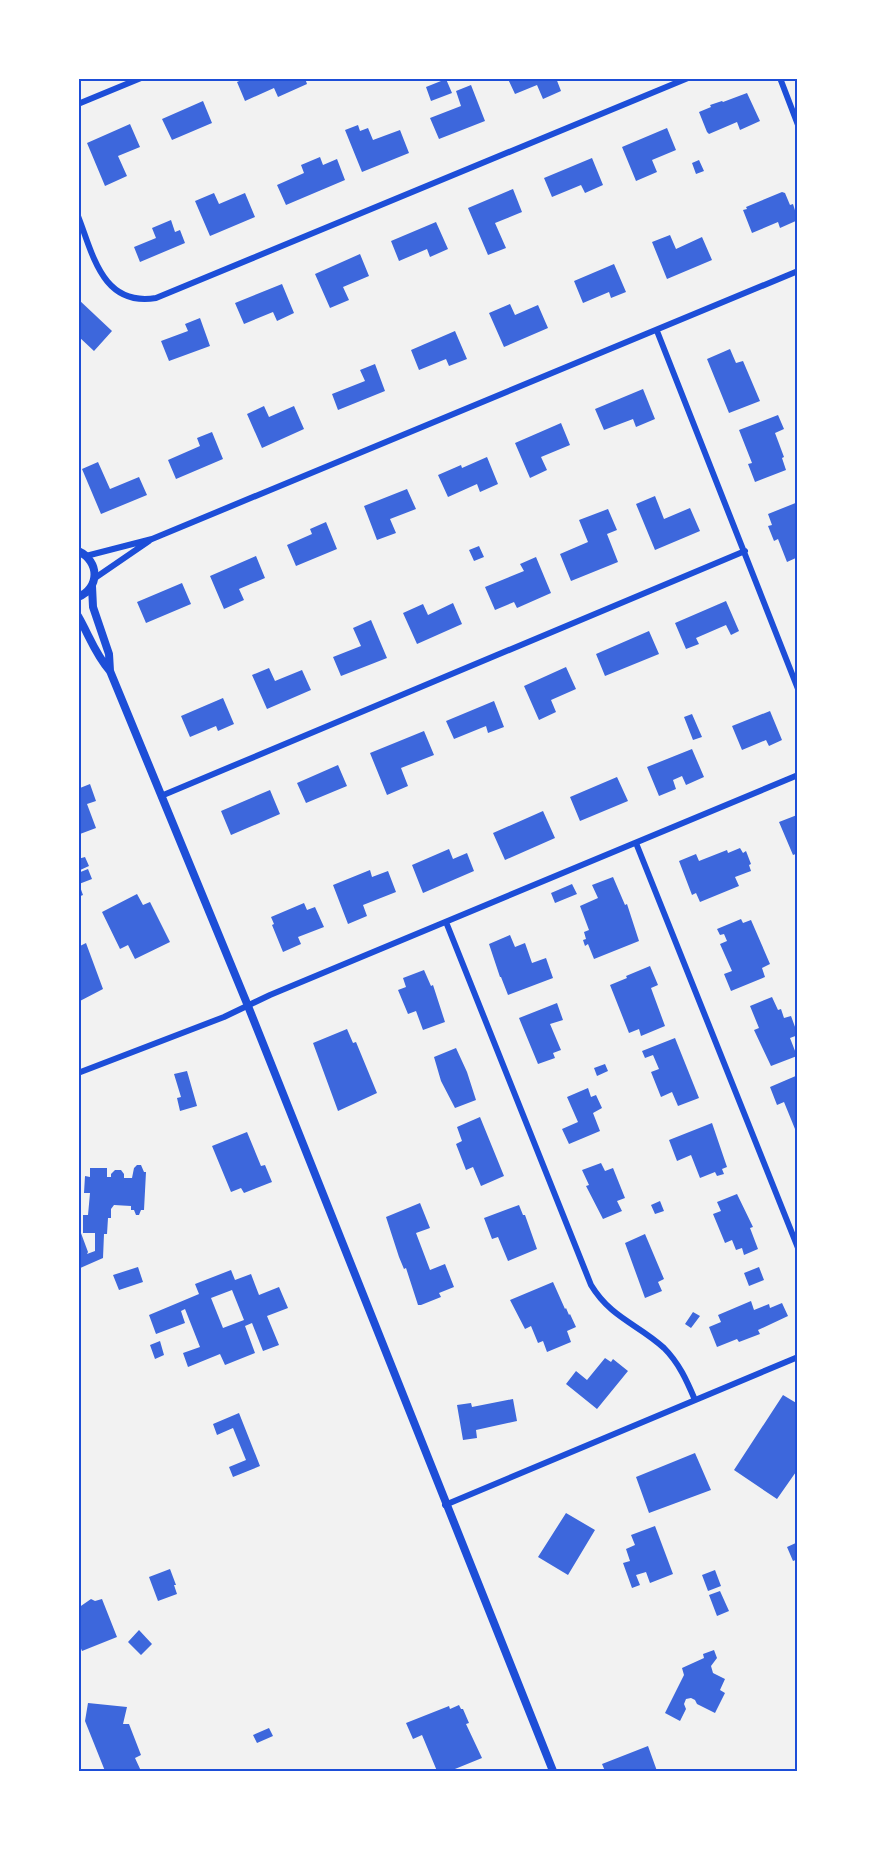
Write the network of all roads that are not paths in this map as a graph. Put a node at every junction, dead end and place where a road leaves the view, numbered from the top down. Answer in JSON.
{"nodes":[{"id":1,"x":141,"y":78,"type":"edge"},
{"id":2,"x":688,"y":78,"type":"edge"},
{"id":3,"x":780,"y":78,"type":"edge"},
{"id":4,"x":78,"y":104,"type":"edge"},
{"id":5,"x":798,"y":124,"type":"edge"},
{"id":6,"x":78,"y":216,"type":"edge"},
{"id":7,"x":798,"y":271,"type":"edge"},
{"id":8,"x":657,"y":331,"type":"junction"},
{"id":9,"x":152,"y":539,"type":"junction"},
{"id":10,"x":745,"y":551,"type":"junction"},
{"id":11,"x":81,"y":552,"type":"edge"},
{"id":12,"x":94,"y":582,"type":"junction"},
{"id":13,"x":78,"y":597,"type":"edge"},
{"id":14,"x":78,"y":616,"type":"edge"},
{"id":15,"x":110,"y":671,"type":"junction"},
{"id":16,"x":798,"y":689,"type":"edge"},
{"id":17,"x":798,"y":775,"type":"edge"},
{"id":18,"x":161,"y":796,"type":"junction"},
{"id":19,"x":636,"y":843,"type":"junction"},
{"id":20,"x":446,"y":922,"type":"junction"},
{"id":21,"x":248,"y":1006,"type":"junction"},
{"id":22,"x":78,"y":1073,"type":"edge"},
{"id":23,"x":798,"y":1248,"type":"edge"},
{"id":24,"x":798,"y":1357,"type":"edge"},
{"id":25,"x":695,"y":1400,"type":"junction"},
{"id":26,"x":445,"y":1504,"type":"junction"},
{"id":27,"x":553,"y":1771,"type":"edge"}],
"edges":[{"from":1,"to":4,"type":"street"},
{"from":2,"to":6,"type":"street"},
{"from":3,"to":5,"type":"street"},
{"from":7,"to":8,"type":"street"},
{"from":8,"to":9,"type":"street"},
{"from":8,"to":10,"type":"street"},
{"from":9,"to":11,"type":"street"},
{"from":9,"to":12,"type":"street"},
{"from":10,"to":16,"type":"street"},
{"from":10,"to":18,"type":"street"},
{"from":11,"to":12,"type":"street"},
{"from":12,"to":13,"type":"street"},
{"from":12,"to":15,"type":"street"},
{"from":14,"to":15,"type":"street"},
{"from":15,"to":18,"type":"street"},
{"from":17,"to":19,"type":"street"},
{"from":18,"to":21,"type":"street"},
{"from":19,"to":20,"type":"street"},
{"from":19,"to":23,"type":"street"},
{"from":20,"to":21,"type":"street"},
{"from":20,"to":25,"type":"street"},
{"from":21,"to":22,"type":"street"},
{"from":21,"to":26,"type":"street"},
{"from":24,"to":25,"type":"street"},
{"from":25,"to":26,"type":"street"},
{"from":26,"to":27,"type":"street"}]}
